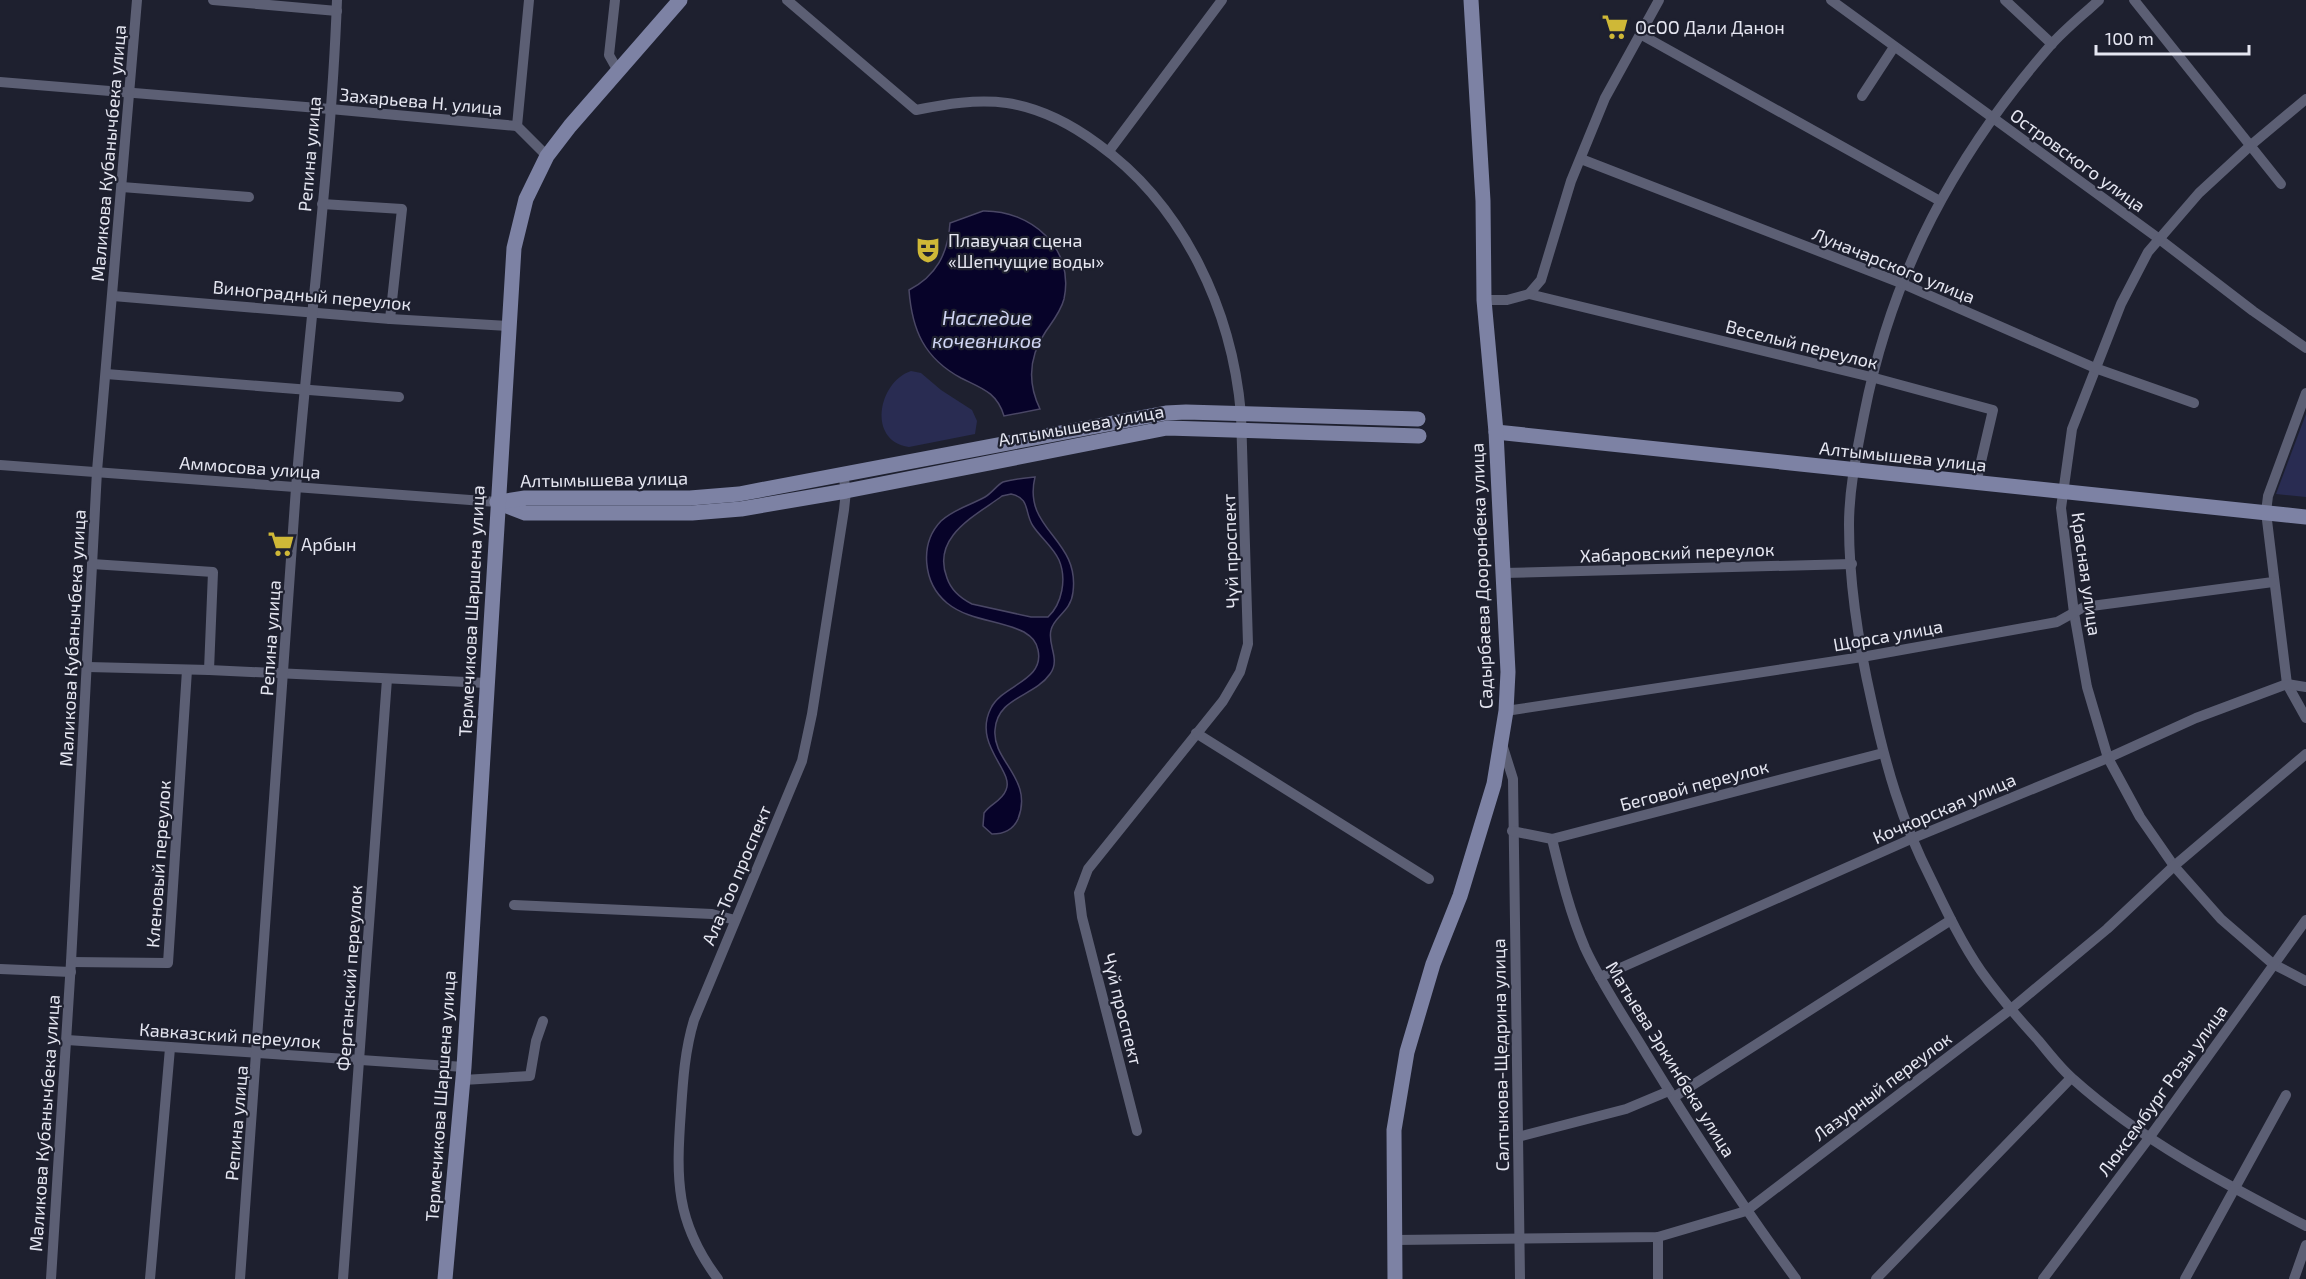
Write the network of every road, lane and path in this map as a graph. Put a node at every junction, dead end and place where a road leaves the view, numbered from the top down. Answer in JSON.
{"nodes":[{"id":1,"x":136,"y":0,"type":"edge"},
{"id":2,"x":213,"y":0,"type":"edge"},
{"id":3,"x":529,"y":0,"type":"edge"},
{"id":4,"x":615,"y":0,"type":"edge"},
{"id":5,"x":680,"y":0,"type":"edge"},
{"id":6,"x":787,"y":0,"type":"edge"},
{"id":7,"x":1222,"y":0,"type":"edge"},
{"id":8,"x":1471,"y":0,"type":"edge"},
{"id":9,"x":1659,"y":0,"type":"edge"},
{"id":10,"x":1831,"y":0,"type":"edge"},
{"id":11,"x":2005,"y":0,"type":"edge"},
{"id":12,"x":2099,"y":0,"type":"edge"},
{"id":13,"x":2134,"y":0,"type":"edge"},
{"id":14,"x":337,"y":5,"type":"edge"},
{"id":15,"x":1640,"y":34,"type":"junction"},
{"id":16,"x":2052,"y":44,"type":"junction"},
{"id":17,"x":1894,"y":46,"type":"junction"},
{"id":18,"x":618,"y":71,"type":"junction"},
{"id":19,"x":0,"y":82,"type":"edge"},
{"id":20,"x":129,"y":93,"type":"junction"},
{"id":21,"x":1862,"y":96,"type":"dead end"},
{"id":22,"x":2306,"y":99,"type":"edge"},
{"id":23,"x":330,"y":109,"type":"junction"},
{"id":24,"x":1993,"y":119,"type":"junction"},
{"id":25,"x":517,"y":126,"type":"junction"},
{"id":26,"x":2251,"y":145,"type":"junction"},
{"id":27,"x":1108,"y":152,"type":"junction"},
{"id":28,"x":547,"y":156,"type":"junction"},
{"id":29,"x":1581,"y":159,"type":"junction"},
{"id":30,"x":2281,"y":183,"type":"dead end"},
{"id":31,"x":122,"y":187,"type":"junction"},
{"id":32,"x":249,"y":196,"type":"dead end"},
{"id":33,"x":1940,"y":201,"type":"junction"},
{"id":34,"x":322,"y":204,"type":"junction"},
{"id":35,"x":2158,"y":238,"type":"junction"},
{"id":36,"x":1900,"y":283,"type":"junction"},
{"id":37,"x":1529,"y":294,"type":"junction"},
{"id":38,"x":113,"y":296,"type":"junction"},
{"id":39,"x":1484,"y":300,"type":"junction"},
{"id":40,"x":312,"y":312,"type":"junction"},
{"id":41,"x":390,"y":319,"type":"junction"},
{"id":42,"x":508,"y":326,"type":"junction"},
{"id":43,"x":2306,"y":348,"type":"edge"},
{"id":44,"x":2095,"y":368,"type":"junction"},
{"id":45,"x":106,"y":374,"type":"junction"},
{"id":46,"x":1871,"y":377,"type":"junction"},
{"id":47,"x":305,"y":390,"type":"junction"},
{"id":48,"x":2306,"y":393,"type":"edge"},
{"id":49,"x":399,"y":397,"type":"dead end"},
{"id":50,"x":2194,"y":403,"type":"dead end"},
{"id":51,"x":1418,"y":419,"type":"dead end"},
{"id":52,"x":1242,"y":422,"type":"junction"},
{"id":53,"x":1496,"y":432,"type":"junction"},
{"id":54,"x":1419,"y":436,"type":"dead end"},
{"id":55,"x":0,"y":465,"type":"edge"},
{"id":56,"x":1853,"y":470,"type":"junction"},
{"id":57,"x":97,"y":471,"type":"junction"},
{"id":58,"x":843,"y":474,"type":"junction"},
{"id":59,"x":1976,"y":483,"type":"junction"},
{"id":60,"x":296,"y":487,"type":"junction"},
{"id":61,"x":846,"y":491,"type":"junction"},
{"id":62,"x":2062,"y":492,"type":"junction"},
{"id":63,"x":498,"y":502,"type":"junction"},
{"id":64,"x":2266,"y":512,"type":"junction"},
{"id":65,"x":2306,"y":517,"type":"edge"},
{"id":66,"x":92,"y":564,"type":"junction"},
{"id":67,"x":1852,"y":564,"type":"junction"},
{"id":68,"x":1503,"y":573,"type":"junction"},
{"id":69,"x":2273,"y":582,"type":"junction"},
{"id":70,"x":2074,"y":613,"type":"junction"},
{"id":71,"x":1862,"y":657,"type":"junction"},
{"id":72,"x":88,"y":667,"type":"junction"},
{"id":73,"x":187,"y":670,"type":"junction"},
{"id":74,"x":209,"y":670,"type":"junction"},
{"id":75,"x":284,"y":674,"type":"junction"},
{"id":76,"x":387,"y":679,"type":"junction"},
{"id":77,"x":487,"y":683,"type":"junction"},
{"id":78,"x":2287,"y":684,"type":"junction"},
{"id":79,"x":2306,"y":687,"type":"edge"},
{"id":80,"x":1506,"y":711,"type":"junction"},
{"id":81,"x":2306,"y":718,"type":"edge"},
{"id":82,"x":1196,"y":733,"type":"junction"},
{"id":83,"x":1502,"y":742,"type":"junction"},
{"id":84,"x":1883,"y":753,"type":"junction"},
{"id":85,"x":2306,"y":754,"type":"edge"},
{"id":86,"x":2108,"y":758,"type":"junction"},
{"id":87,"x":1512,"y":831,"type":"junction"},
{"id":88,"x":1552,"y":839,"type":"junction"},
{"id":89,"x":1911,"y":839,"type":"junction"},
{"id":90,"x":2174,"y":866,"type":"junction"},
{"id":91,"x":1430,"y":879,"type":"dead end"},
{"id":92,"x":514,"y":905,"type":"dead end"},
{"id":93,"x":735,"y":920,"type":"junction"},
{"id":94,"x":1951,"y":920,"type":"junction"},
{"id":95,"x":2306,"y":920,"type":"edge"},
{"id":96,"x":2273,"y":964,"type":"junction"},
{"id":97,"x":71,"y":967,"type":"junction"},
{"id":98,"x":0,"y":969,"type":"edge"},
{"id":99,"x":1600,"y":977,"type":"junction"},
{"id":100,"x":2306,"y":981,"type":"edge"},
{"id":101,"x":2011,"y":1009,"type":"junction"},
{"id":102,"x":543,"y":1021,"type":"dead end"},
{"id":103,"x":67,"y":1040,"type":"junction"},
{"id":104,"x":170,"y":1048,"type":"junction"},
{"id":105,"x":258,"y":1053,"type":"junction"},
{"id":106,"x":360,"y":1060,"type":"junction"},
{"id":107,"x":463,"y":1074,"type":"junction"},
{"id":108,"x":2072,"y":1078,"type":"junction"},
{"id":109,"x":1671,"y":1094,"type":"junction"},
{"id":110,"x":2286,"y":1095,"type":"dead end"},
{"id":111,"x":1137,"y":1131,"type":"dead end"},
{"id":112,"x":1518,"y":1137,"type":"junction"},
{"id":113,"x":2149,"y":1138,"type":"junction"},
{"id":114,"x":2234,"y":1189,"type":"junction"},
{"id":115,"x":1746,"y":1211,"type":"junction"},
{"id":116,"x":2306,"y":1226,"type":"edge"},
{"id":117,"x":1658,"y":1237,"type":"junction"},
{"id":118,"x":1395,"y":1240,"type":"junction"},
{"id":119,"x":1520,"y":1240,"type":"junction"},
{"id":120,"x":2306,"y":1245,"type":"edge"},
{"id":121,"x":51,"y":1279,"type":"edge"},
{"id":122,"x":150,"y":1279,"type":"edge"},
{"id":123,"x":240,"y":1279,"type":"edge"},
{"id":124,"x":343,"y":1279,"type":"edge"},
{"id":125,"x":445,"y":1279,"type":"edge"},
{"id":126,"x":718,"y":1279,"type":"edge"},
{"id":127,"x":1395,"y":1279,"type":"edge"},
{"id":128,"x":1520,"y":1279,"type":"edge"},
{"id":129,"x":1658,"y":1279,"type":"edge"},
{"id":130,"x":1796,"y":1279,"type":"edge"},
{"id":131,"x":1875,"y":1279,"type":"edge"},
{"id":132,"x":2043,"y":1279,"type":"edge"},
{"id":133,"x":2185,"y":1279,"type":"edge"},
{"id":134,"x":2294,"y":1279,"type":"edge"}],
"edges":[{"from":1,"to":20,"type":"street","name":"Маликова Кубанычбека улица"},
{"from":2,"to":14,"type":"street"},
{"from":3,"to":25,"type":"street"},
{"from":4,"to":18,"type":"street"},
{"from":5,"to":18,"type":"street","name":"Термечикова Шаршена улица"},
{"from":6,"to":27,"type":"street","name":"Чүй проспект"},
{"from":7,"to":27,"type":"street"},
{"from":8,"to":39,"type":"street","name":"Садырбаева Дооронбека улица"},
{"from":9,"to":15,"type":"street"},
{"from":10,"to":17,"type":"street","name":"Островского улица"},
{"from":11,"to":16,"type":"street"},
{"from":12,"to":16,"type":"street"},
{"from":13,"to":26,"type":"street"},
{"from":14,"to":23,"type":"street","name":"Репина улица"},
{"from":15,"to":29,"type":"street"},
{"from":15,"to":33,"type":"street"},
{"from":16,"to":24,"type":"street"},
{"from":17,"to":21,"type":"street"},
{"from":17,"to":24,"type":"street","name":"Островского улица"},
{"from":18,"to":28,"type":"street","name":"Термечикова Шаршена улица"},
{"from":19,"to":20,"type":"street","name":"Захарьева Н. улица"},
{"from":20,"to":23,"type":"street","name":"Захарьева Н. улица"},
{"from":20,"to":31,"type":"street","name":"Маликова Кубанычбека улица"},
{"from":22,"to":26,"type":"street","name":"Красная улица"},
{"from":23,"to":25,"type":"street","name":"Захарьева Н. улица"},
{"from":23,"to":34,"type":"street","name":"Репина улица"},
{"from":24,"to":33,"type":"street"},
{"from":24,"to":35,"type":"street","name":"Островского улица"},
{"from":25,"to":28,"type":"street"},
{"from":26,"to":30,"type":"street"},
{"from":26,"to":35,"type":"street","name":"Красная улица"},
{"from":27,"to":52,"type":"street","name":"Чүй проспект"},
{"from":28,"to":42,"type":"street","name":"Термечикова Шаршена улица"},
{"from":29,"to":36,"type":"street","name":"Луначарского улица"},
{"from":29,"to":37,"type":"street"},
{"from":31,"to":32,"type":"street"},
{"from":31,"to":38,"type":"street","name":"Маликова Кубанычбека улица"},
{"from":33,"to":36,"type":"street"},
{"from":34,"to":40,"type":"street","name":"Репина улица"},
{"from":34,"to":41,"type":"street"},
{"from":35,"to":43,"type":"street","name":"Островского улица"},
{"from":35,"to":44,"type":"street","name":"Красная улица"},
{"from":36,"to":44,"type":"street","name":"Луначарского улица"},
{"from":36,"to":46,"type":"street"},
{"from":37,"to":39,"type":"street"},
{"from":37,"to":46,"type":"street","name":"Веселый переулок"},
{"from":38,"to":40,"type":"street","name":"Виноградный переулок"},
{"from":38,"to":45,"type":"street","name":"Маликова Кубанычбека улица"},
{"from":39,"to":53,"type":"street","name":"Садырбаева Дооронбека улица"},
{"from":40,"to":41,"type":"street","name":"Виноградный переулок"},
{"from":40,"to":47,"type":"street","name":"Репина улица"},
{"from":41,"to":42,"type":"street","name":"Виноградный переулок"},
{"from":42,"to":63,"type":"street","name":"Термечикова Шаршена улица"},
{"from":44,"to":50,"type":"street","name":"Луначарского улица"},
{"from":44,"to":62,"type":"street","name":"Красная улица"},
{"from":45,"to":47,"type":"street"},
{"from":45,"to":57,"type":"street","name":"Маликова Кубанычбека улица"},
{"from":46,"to":56,"type":"street"},
{"from":46,"to":59,"type":"street","name":"Веселый переулок"},
{"from":47,"to":49,"type":"street"},
{"from":47,"to":60,"type":"street","name":"Репина улица"},
{"from":48,"to":64,"type":"street"},
{"from":51,"to":52,"type":"street","name":"Алтымышева улица"},
{"from":52,"to":54,"type":"street","name":"Алтымышева улица"},
{"from":52,"to":58,"type":"street","name":"Алтымышева улица"},
{"from":52,"to":61,"type":"street","name":"Алтымышева улица"},
{"from":52,"to":82,"type":"street","name":"Чүй проспект"},
{"from":53,"to":56,"type":"street","name":"Алтымышева улица"},
{"from":53,"to":68,"type":"street","name":"Садырбаева Дооронбека улица"},
{"from":55,"to":57,"type":"street","name":"Аммосова улица"},
{"from":56,"to":59,"type":"street","name":"Алтымышева улица"},
{"from":56,"to":67,"type":"street"},
{"from":57,"to":60,"type":"street","name":"Аммосова улица"},
{"from":57,"to":66,"type":"street","name":"Маликова Кубанычбека улица"},
{"from":58,"to":61,"type":"street","name":"Ала-Тоо проспект"},
{"from":58,"to":63,"type":"street","name":"Алтымышева улица"},
{"from":59,"to":62,"type":"street","name":"Алтымышева улица"},
{"from":60,"to":63,"type":"street","name":"Аммосова улица"},
{"from":60,"to":75,"type":"street","name":"Репина улица"},
{"from":61,"to":63,"type":"street","name":"Алтымышева улица"},
{"from":61,"to":93,"type":"street","name":"Ала-Тоо проспект"},
{"from":62,"to":64,"type":"street","name":"Алтымышева улица"},
{"from":62,"to":70,"type":"street","name":"Красная улица"},
{"from":63,"to":77,"type":"street","name":"Термечикова Шаршена улица"},
{"from":64,"to":65,"type":"street","name":"Алтымышева улица"},
{"from":64,"to":69,"type":"street"},
{"from":66,"to":72,"type":"street","name":"Маликова Кубанычбека улица"},
{"from":66,"to":74,"type":"street"},
{"from":67,"to":68,"type":"street","name":"Хабаровский переулок"},
{"from":67,"to":71,"type":"street"},
{"from":68,"to":80,"type":"street","name":"Садырбаева Дооронбека улица"},
{"from":69,"to":70,"type":"street","name":"Щорса улица"},
{"from":69,"to":78,"type":"street"},
{"from":70,"to":71,"type":"street","name":"Щорса улица"},
{"from":70,"to":86,"type":"street","name":"Красная улица"},
{"from":71,"to":80,"type":"street","name":"Щорса улица"},
{"from":71,"to":84,"type":"street"},
{"from":72,"to":73,"type":"street"},
{"from":72,"to":97,"type":"street","name":"Маликова Кубанычбека улица"},
{"from":73,"to":74,"type":"street"},
{"from":73,"to":97,"type":"street","name":"Кленовый переулок"},
{"from":74,"to":75,"type":"street"},
{"from":75,"to":76,"type":"street"},
{"from":75,"to":105,"type":"street","name":"Репина улица"},
{"from":76,"to":77,"type":"street"},
{"from":76,"to":106,"type":"street","name":"Ферганский переулок"},
{"from":77,"to":107,"type":"street","name":"Термечикова Шаршена улица"},
{"from":78,"to":79,"type":"street","name":"Кочкорская улица"},
{"from":78,"to":81,"type":"street"},
{"from":78,"to":86,"type":"street","name":"Кочкорская улица"},
{"from":80,"to":83,"type":"street","name":"Садырбаева Дооронбека улица"},
{"from":82,"to":91,"type":"street"},
{"from":82,"to":111,"type":"street","name":"Чүй проспект"},
{"from":83,"to":87,"type":"street","name":"Салтыкова-Щедрина улица"},
{"from":83,"to":118,"type":"street","name":"Садырбаева Дооронбека улица"},
{"from":84,"to":88,"type":"street","name":"Беговой переулок"},
{"from":84,"to":89,"type":"street"},
{"from":85,"to":90,"type":"street","name":"Лазурный переулок"},
{"from":86,"to":89,"type":"street","name":"Кочкорская улица"},
{"from":86,"to":90,"type":"street","name":"Красная улица"},
{"from":87,"to":88,"type":"street","name":"Беговой переулок"},
{"from":87,"to":112,"type":"street","name":"Салтыкова-Щедрина улица"},
{"from":88,"to":99,"type":"street","name":"Матыева Эркинбека улица"},
{"from":89,"to":94,"type":"street"},
{"from":89,"to":99,"type":"street","name":"Кочкорская улица"},
{"from":90,"to":96,"type":"street","name":"Красная улица"},
{"from":90,"to":101,"type":"street","name":"Лазурный переулок"},
{"from":92,"to":93,"type":"street"},
{"from":93,"to":126,"type":"street","name":"Ала-Тоо проспект"},
{"from":94,"to":101,"type":"street"},
{"from":94,"to":109,"type":"street"},
{"from":95,"to":96,"type":"street","name":"Люксембург Розы улица"},
{"from":96,"to":100,"type":"street","name":"Красная улица"},
{"from":96,"to":113,"type":"street","name":"Люксембург Розы улица"},
{"from":97,"to":98,"type":"street"},
{"from":97,"to":103,"type":"street","name":"Маликова Кубанычбека улица"},
{"from":99,"to":109,"type":"street","name":"Матыева Эркинбека улица"},
{"from":101,"to":108,"type":"street"},
{"from":101,"to":115,"type":"street","name":"Лазурный переулок"},
{"from":102,"to":107,"type":"street","name":"Кавказский переулок"},
{"from":103,"to":104,"type":"street","name":"Кавказский переулок"},
{"from":103,"to":121,"type":"street","name":"Маликова Кубанычбека улица"},
{"from":104,"to":105,"type":"street","name":"Кавказский переулок"},
{"from":104,"to":122,"type":"street"},
{"from":105,"to":106,"type":"street","name":"Кавказский переулок"},
{"from":105,"to":123,"type":"street","name":"Репина улица"},
{"from":106,"to":107,"type":"street","name":"Кавказский переулок"},
{"from":106,"to":124,"type":"street","name":"Ферганский переулок"},
{"from":107,"to":125,"type":"street","name":"Термечикова Шаршена улица"},
{"from":108,"to":113,"type":"street"},
{"from":108,"to":131,"type":"street"},
{"from":109,"to":112,"type":"street"},
{"from":109,"to":115,"type":"street","name":"Матыева Эркинбека улица"},
{"from":110,"to":114,"type":"street"},
{"from":112,"to":119,"type":"street","name":"Салтыкова-Щедрина улица"},
{"from":113,"to":114,"type":"street"},
{"from":113,"to":132,"type":"street","name":"Люксембург Розы улица"},
{"from":114,"to":116,"type":"street"},
{"from":114,"to":133,"type":"street"},
{"from":115,"to":117,"type":"street","name":"Лазурный переулок"},
{"from":115,"to":130,"type":"street","name":"Матыева Эркинбека улица"},
{"from":117,"to":119,"type":"street","name":"Лазурный переулок"},
{"from":117,"to":129,"type":"street"},
{"from":118,"to":119,"type":"street","name":"Лазурный переулок"},
{"from":118,"to":127,"type":"street","name":"Садырбаева Дооронбека улица"},
{"from":119,"to":128,"type":"street","name":"Салтыкова-Щедрина улица"},
{"from":120,"to":134,"type":"street"}]}
